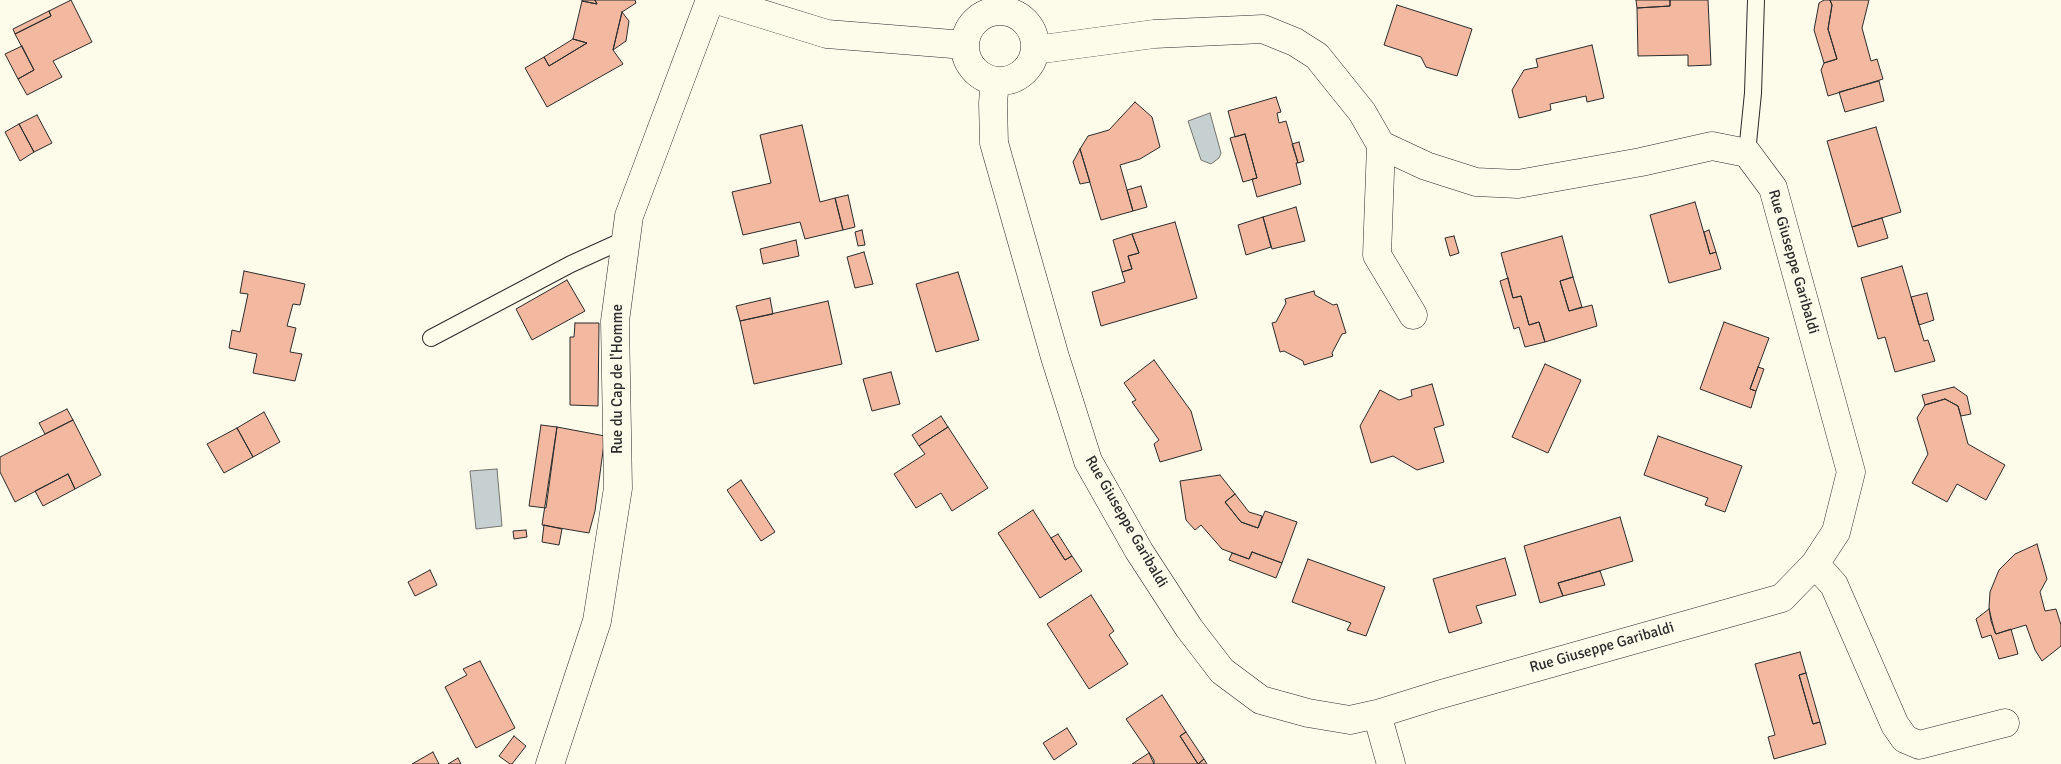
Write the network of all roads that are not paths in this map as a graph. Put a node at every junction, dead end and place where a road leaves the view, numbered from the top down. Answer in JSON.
{"nodes":[{"id":1,"x":710,"y":0,"type":"edge"},
{"id":2,"x":717,"y":0,"type":"edge"},
{"id":3,"x":1756,"y":0,"type":"edge"},
{"id":4,"x":964,"y":45,"type":"junction"},
{"id":5,"x":1036,"y":50,"type":"junction"},
{"id":6,"x":995,"y":81,"type":"junction"},
{"id":7,"x":1381,"y":145,"type":"junction"},
{"id":8,"x":1747,"y":153,"type":"junction"},
{"id":9,"x":626,"y":240,"type":"junction"},
{"id":10,"x":1413,"y":315,"type":"dead end"},
{"id":11,"x":431,"y":338,"type":"dead end"},
{"id":12,"x":1815,"y":564,"type":"junction"},
{"id":13,"x":1377,"y":714,"type":"junction"},
{"id":14,"x":2005,"y":723,"type":"dead end"},
{"id":15,"x":550,"y":764,"type":"edge"},
{"id":16,"x":1391,"y":764,"type":"edge"}],
"edges":[{"from":1,"to":9,"type":"street","name":"Rue du Cap de l'Homme"},
{"from":2,"to":4,"type":"street"},
{"from":3,"to":8,"type":"lane"},
{"from":4,"to":5,"type":"street"},
{"from":4,"to":6,"type":"street"},
{"from":5,"to":6,"type":"street"},
{"from":5,"to":7,"type":"street"},
{"from":6,"to":13,"type":"street","name":"Rue Giuseppe Garibaldi"},
{"from":7,"to":8,"type":"street"},
{"from":7,"to":10,"type":"street"},
{"from":8,"to":12,"type":"street","name":"Rue Giuseppe Garibaldi"},
{"from":9,"to":11,"type":"lane"},
{"from":9,"to":15,"type":"street","name":"Rue du Cap de l'Homme"},
{"from":12,"to":13,"type":"street","name":"Rue Giuseppe Garibaldi"},
{"from":12,"to":14,"type":"street"},
{"from":13,"to":16,"type":"street"}]}
